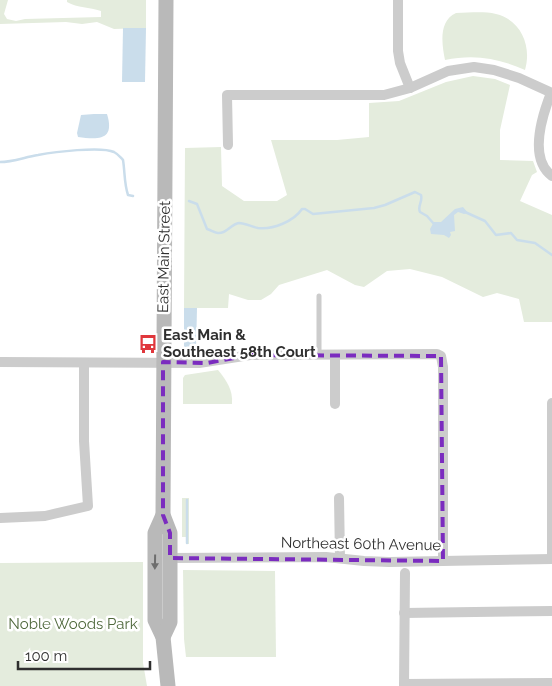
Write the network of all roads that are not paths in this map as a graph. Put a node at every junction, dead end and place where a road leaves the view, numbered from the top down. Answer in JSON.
{"nodes":[{"id":1,"x":166,"y":0,"type":"edge"},
{"id":2,"x":398,"y":0,"type":"edge"},
{"id":3,"x":410,"y":88,"type":"junction"},
{"id":4,"x":551,"y":93,"type":"edge"},
{"id":5,"x":228,"y":145,"type":"dead end"},
{"id":6,"x":552,"y":176,"type":"edge"},
{"id":7,"x":318,"y":296,"type":"dead end"},
{"id":8,"x":318,"y":354,"type":"junction"},
{"id":9,"x":335,"y":355,"type":"junction"},
{"id":10,"x":0,"y":362,"type":"edge"},
{"id":11,"x":163,"y":362,"type":"junction"},
{"id":12,"x":84,"y":363,"type":"junction"},
{"id":13,"x":552,"y":403,"type":"edge"},
{"id":14,"x":335,"y":404,"type":"dead end"},
{"id":15,"x":339,"y":498,"type":"dead end"},
{"id":16,"x":163,"y":515,"type":"junction"},
{"id":17,"x":0,"y":518,"type":"edge"},
{"id":18,"x":170,"y":558,"type":"junction"},
{"id":19,"x":340,"y":558,"type":"junction"},
{"id":20,"x":552,"y":559,"type":"edge"},
{"id":21,"x":405,"y":561,"type":"junction"},
{"id":22,"x":443,"y":561,"type":"junction"},
{"id":23,"x":405,"y":573,"type":"joint"},
{"id":24,"x":552,"y":611,"type":"edge"},
{"id":25,"x":404,"y":613,"type":"junction"},
{"id":26,"x":164,"y":637,"type":"junction"},
{"id":27,"x":552,"y":683,"type":"edge"},
{"id":28,"x":404,"y":685,"type":"edge"},
{"id":29,"x":479,"y":685,"type":"edge"},
{"id":30,"x":168,"y":686,"type":"edge"}],
"edges":[{"from":1,"to":11,"type":"main road","name":"East Main Street"},
{"from":2,"to":3,"type":"street"},
{"from":3,"to":4,"type":"street"},
{"from":3,"to":5,"type":"street"},
{"from":4,"to":6,"type":"street"},
{"from":7,"to":8,"type":"lane"},
{"from":8,"to":9,"type":"street"},
{"from":8,"to":11,"type":"street"},
{"from":9,"to":14,"type":"street"},
{"from":9,"to":22,"type":"street"},
{"from":10,"to":12,"type":"street"},
{"from":11,"to":12,"type":"street"},
{"from":11,"to":16,"type":"main road","name":"East Main Street"},
{"from":12,"to":17,"type":"street"},
{"from":13,"to":20,"type":"street"},
{"from":15,"to":19,"type":"street"},
{"from":16,"to":18,"type":"main road","name":"East Main Street"},
{"from":16,"to":26,"type":"main road","name":"East Main Street","one_way":true},
{"from":18,"to":19,"type":"street","name":"Northeast 60th Avenue"},
{"from":18,"to":26,"type":"main road","name":"East Main Street"},
{"from":19,"to":21,"type":"street","name":"Northeast 60th Avenue"},
{"from":20,"to":22,"type":"street","name":"Northeast 60th Avenue"},
{"from":21,"to":22,"type":"street","name":"Northeast 60th Avenue"},
{"from":21,"to":23,"type":"lane"},
{"from":23,"to":25,"type":"street"},
{"from":24,"to":25,"type":"street"},
{"from":25,"to":28,"type":"street"},
{"from":26,"to":30,"type":"main road","name":"East Main Street"},
{"from":27,"to":29,"type":"street"},
{"from":28,"to":29,"type":"street"}]}
